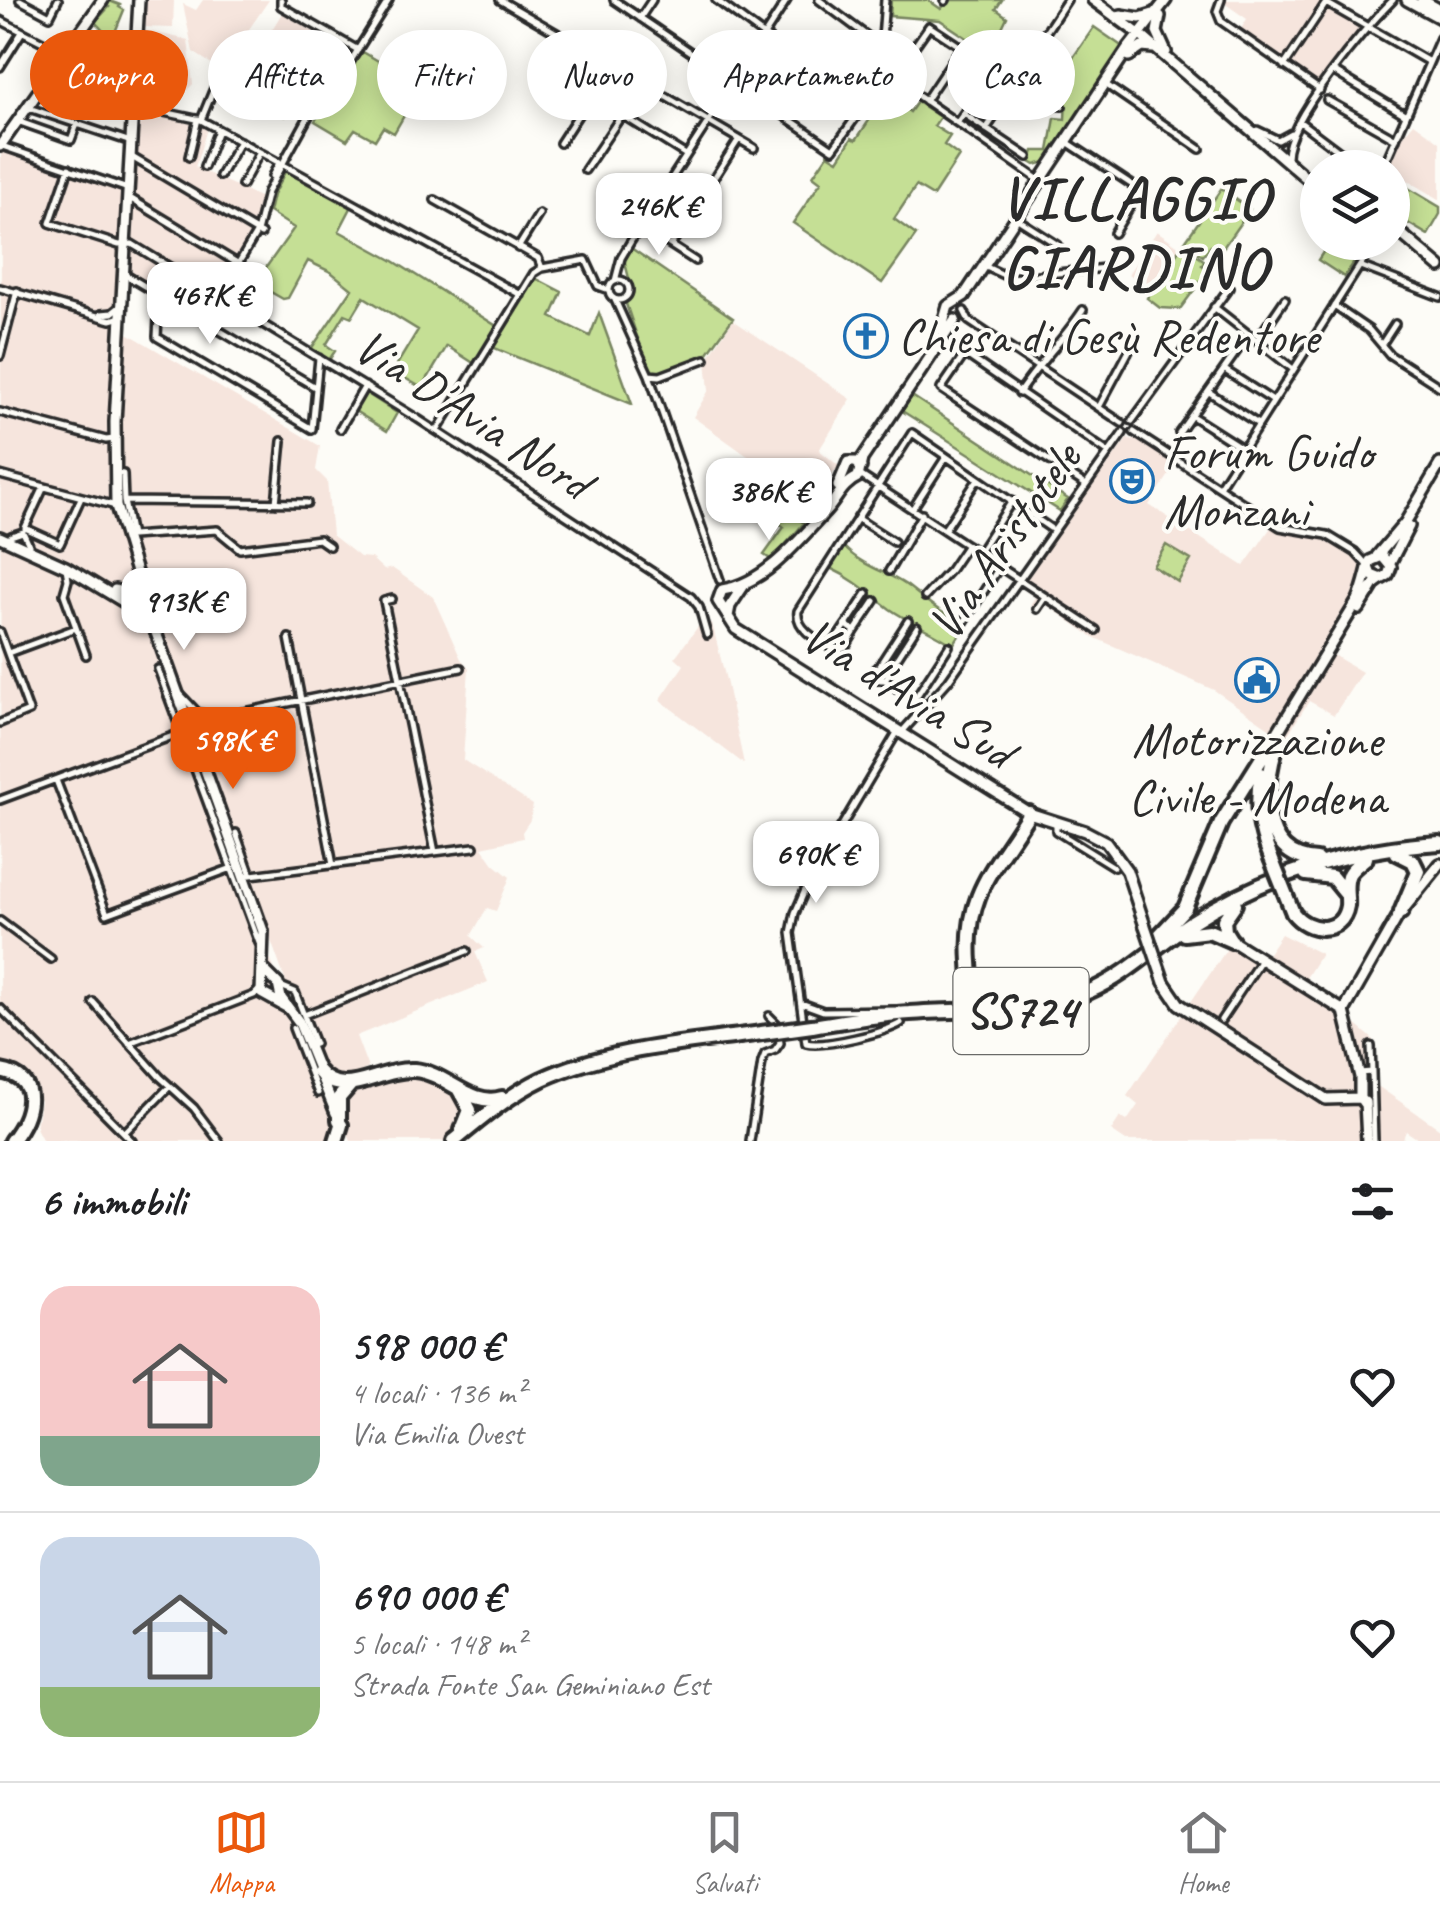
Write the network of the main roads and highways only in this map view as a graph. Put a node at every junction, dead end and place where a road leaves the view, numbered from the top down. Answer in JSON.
{"nodes":[{"id":1,"x":1275,"y":739,"type":"junction"},
{"id":2,"x":1030,"y":814,"type":"road end"},
{"id":3,"x":1440,"y":846,"type":"edge"},
{"id":4,"x":1397,"y":853,"type":"junction"},
{"id":5,"x":1366,"y":858,"type":"junction"},
{"id":6,"x":1330,"y":860,"type":"junction"},
{"id":7,"x":1306,"y":874,"type":"junction"},
{"id":8,"x":1346,"y":896,"type":"junction"},
{"id":9,"x":1235,"y":904,"type":"junction"},
{"id":10,"x":1400,"y":912,"type":"road end"},
{"id":11,"x":1184,"y":934,"type":"junction"},
{"id":12,"x":1147,"y":957,"type":"junction"},
{"id":13,"x":1121,"y":973,"type":"junction"},
{"id":14,"x":972,"y":990,"type":"junction"},
{"id":15,"x":1019,"y":1006,"type":"junction"},
{"id":16,"x":903,"y":1015,"type":"junction"},
{"id":17,"x":812,"y":1029,"type":"junction"},
{"id":18,"x":0,"y":1070,"type":"edge"},
{"id":19,"x":314,"y":1072,"type":"road end"},
{"id":20,"x":351,"y":1084,"type":"junction"},
{"id":21,"x":454,"y":1084,"type":"junction"},
{"id":22,"x":529,"y":1088,"type":"junction"},
{"id":23,"x":11,"y":1141,"type":"edge"},
{"id":24,"x":336,"y":1141,"type":"edge"},
{"id":25,"x":452,"y":1141,"type":"edge"},
{"id":26,"x":466,"y":1141,"type":"edge"}],
"edges":[{"from":1,"to":6,"type":"highway"},
{"from":1,"to":8,"type":"highway","bridge":true},
{"from":1,"to":13,"type":"highway"},
{"from":2,"to":14,"type":"highway"},
{"from":3,"to":4,"type":"highway","number":"SS724"},
{"from":3,"to":6,"type":"highway","number":"SS724"},
{"from":4,"to":5,"type":"highway","number":"SS724"},
{"from":4,"to":10,"type":"highway"},
{"from":5,"to":7,"type":"highway","number":"SS724"},
{"from":5,"to":8,"type":"highway"},
{"from":6,"to":12,"type":"highway","number":"SS724"},
{"from":7,"to":8,"type":"highway"},
{"from":7,"to":9,"type":"highway","number":"SS724"},
{"from":9,"to":11,"type":"highway","number":"SS724"},
{"from":9,"to":11,"type":"highway"},
{"from":11,"to":12,"type":"highway","number":"SS724"},
{"from":12,"to":13,"type":"highway","number":"SS724"},
{"from":12,"to":17,"type":"highway","number":"SS724"},
{"from":13,"to":15,"type":"highway","number":"SS724"},
{"from":14,"to":15,"type":"highway"},
{"from":14,"to":16,"type":"highway"},
{"from":15,"to":16,"type":"highway","number":"SS724"},
{"from":16,"to":17,"type":"highway","number":"SS724"},
{"from":17,"to":22,"type":"highway","number":"SS724","bridge":true},
{"from":18,"to":23,"type":"highway"},
{"from":19,"to":20,"type":"highway"},
{"from":20,"to":21,"type":"highway"},
{"from":20,"to":24,"type":"highway"},
{"from":21,"to":22,"type":"highway"},
{"from":21,"to":25,"type":"highway"},
{"from":22,"to":25,"type":"highway","number":"SS724"},
{"from":22,"to":26,"type":"highway","number":"SS724"}]}
